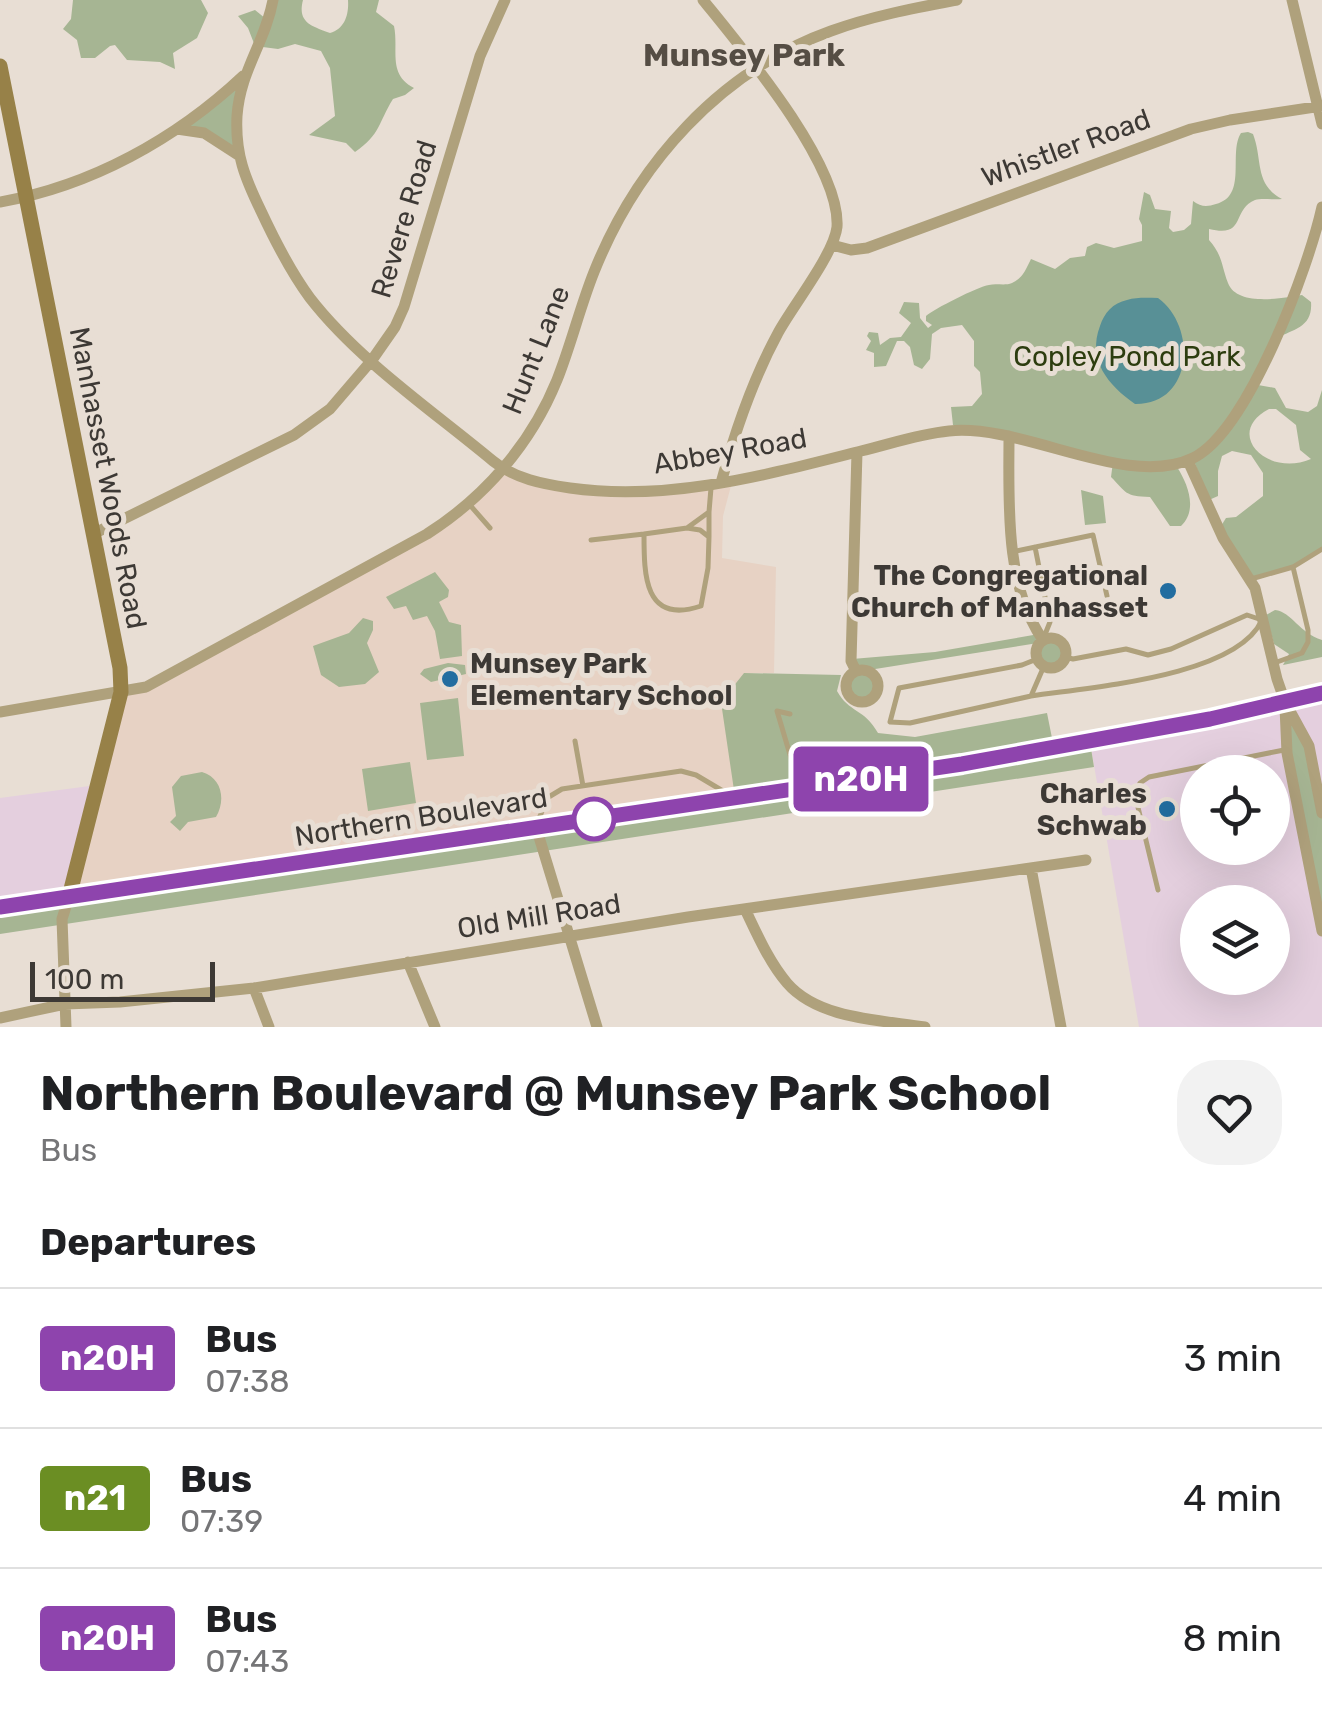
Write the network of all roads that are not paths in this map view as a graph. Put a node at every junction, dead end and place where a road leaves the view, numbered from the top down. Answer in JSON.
{"nodes":[{"id":1,"x":272,"y":0,"type":"edge"},
{"id":2,"x":505,"y":0,"type":"edge"},
{"id":3,"x":703,"y":0,"type":"edge"},
{"id":4,"x":957,"y":0,"type":"edge"},
{"id":5,"x":1292,"y":0,"type":"edge"},
{"id":6,"x":914,"y":4,"type":"edge"},
{"id":7,"x":0,"y":66,"type":"edge"},
{"id":8,"x":758,"y":67,"type":"junction"},
{"id":9,"x":243,"y":76,"type":"junction"},
{"id":10,"x":1320,"y":106,"type":"edge"},
{"id":11,"x":1322,"y":124,"type":"edge"},
{"id":12,"x":178,"y":129,"type":"junction"},
{"id":13,"x":238,"y":154,"type":"junction"},
{"id":14,"x":26,"y":197,"type":"junction"},
{"id":15,"x":0,"y":202,"type":"edge"},
{"id":16,"x":1322,"y":207,"type":"edge"},
{"id":17,"x":832,"y":245,"type":"junction"},
{"id":18,"x":372,"y":360,"type":"junction"},
{"id":19,"x":1008,"y":436,"type":"junction"},
{"id":20,"x":857,"y":452,"type":"junction"},
{"id":21,"x":1188,"y":461,"type":"junction"},
{"id":22,"x":502,"y":468,"type":"junction"},
{"id":23,"x":716,"y":484,"type":"junction"},
{"id":24,"x":469,"y":504,"type":"junction"},
{"id":25,"x":709,"y":512,"type":"junction"},
{"id":26,"x":490,"y":528,"type":"dead end"},
{"id":27,"x":687,"y":528,"type":"junction"},
{"id":28,"x":93,"y":534,"type":"junction"},
{"id":29,"x":644,"y":534,"type":"junction"},
{"id":30,"x":709,"y":537,"type":"junction"},
{"id":31,"x":591,"y":540,"type":"dead end"},
{"id":32,"x":1035,"y":547,"type":"junction"},
{"id":33,"x":1322,"y":550,"type":"edge"},
{"id":34,"x":1015,"y":551,"type":"junction"},
{"id":35,"x":1292,"y":567,"type":"junction"},
{"id":36,"x":1251,"y":579,"type":"junction"},
{"id":37,"x":1106,"y":596,"type":"dead end"},
{"id":38,"x":1262,"y":620,"type":"junction"},
{"id":39,"x":1043,"y":640,"type":"junction"},
{"id":40,"x":1065,"y":657,"type":"junction"},
{"id":41,"x":1040,"y":662,"type":"junction"},
{"id":42,"x":1272,"y":663,"type":"junction"},
{"id":43,"x":856,"y":671,"type":"dead end"},
{"id":44,"x":120,"y":692,"type":"junction"},
{"id":45,"x":1322,"y":693,"type":"edge"},
{"id":46,"x":1031,"y":696,"type":"junction"},
{"id":47,"x":1285,"y":702,"type":"junction"},
{"id":48,"x":0,"y":712,"type":"edge"},
{"id":49,"x":790,"y":714,"type":"dead end"},
{"id":50,"x":575,"y":741,"type":"dead end"},
{"id":51,"x":1287,"y":749,"type":"junction"},
{"id":52,"x":1288,"y":755,"type":"edge"},
{"id":53,"x":1312,"y":762,"type":"junction"},
{"id":54,"x":1290,"y":767,"type":"joint"},
{"id":55,"x":584,"y":786,"type":"junction"},
{"id":56,"x":800,"y":788,"type":"junction"},
{"id":57,"x":735,"y":798,"type":"junction"},
{"id":58,"x":1322,"y":812,"type":"edge"},
{"id":59,"x":536,"y":828,"type":"junction"},
{"id":60,"x":1086,"y":860,"type":"dead end"},
{"id":61,"x":1031,"y":868,"type":"junction"},
{"id":62,"x":1158,"y":890,"type":"dead end"},
{"id":63,"x":69,"y":898,"type":"junction"},
{"id":64,"x":0,"y":907,"type":"edge"},
{"id":65,"x":745,"y":909,"type":"junction"},
{"id":66,"x":1322,"y":931,"type":"edge"},
{"id":67,"x":570,"y":936,"type":"junction"},
{"id":68,"x":408,"y":962,"type":"junction"},
{"id":69,"x":254,"y":988,"type":"junction"},
{"id":70,"x":65,"y":1004,"type":"junction"},
{"id":71,"x":0,"y":1018,"type":"edge"},
{"id":72,"x":66,"y":1027,"type":"edge"},
{"id":73,"x":269,"y":1027,"type":"edge"},
{"id":74,"x":436,"y":1027,"type":"edge"},
{"id":75,"x":598,"y":1027,"type":"edge"},
{"id":76,"x":924,"y":1027,"type":"edge"},
{"id":77,"x":1060,"y":1027,"type":"edge"}],
"edges":[{"from":1,"to":9,"type":"street","name":"Abbey Road"},
{"from":2,"to":18,"type":"street","name":"Revere Road"},
{"from":3,"to":8,"type":"street"},
{"from":4,"to":6,"type":"street","name":"Hunt Lane"},
{"from":5,"to":10,"type":"street"},
{"from":6,"to":8,"type":"street","name":"Hunt Lane"},
{"from":7,"to":14,"type":"street","name":"Manhasset Woods Road"},
{"from":8,"to":17,"type":"street"},
{"from":8,"to":22,"type":"street","name":"Hunt Lane"},
{"from":9,"to":12,"type":"street"},
{"from":9,"to":13,"type":"street","name":"Abbey Road"},
{"from":10,"to":11,"type":"street"},
{"from":10,"to":17,"type":"street","name":"Whistler Road"},
{"from":12,"to":13,"type":"street"},
{"from":12,"to":14,"type":"street"},
{"from":13,"to":18,"type":"street","name":"Abbey Road"},
{"from":14,"to":15,"type":"street"},
{"from":14,"to":28,"type":"street","name":"Manhasset Woods Road"},
{"from":16,"to":21,"type":"street"},
{"from":17,"to":23,"type":"street"},
{"from":18,"to":22,"type":"street","name":"Abbey Road"},
{"from":18,"to":28,"type":"street","name":"Revere Road"},
{"from":19,"to":20,"type":"street","name":"Abbey Road"},
{"from":19,"to":21,"type":"street","name":"Abbey Road"},
{"from":19,"to":34,"type":"street"},
{"from":20,"to":23,"type":"street","name":"Abbey Road"},
{"from":20,"to":43,"type":"street"},
{"from":21,"to":36,"type":"street"},
{"from":22,"to":23,"type":"street","name":"Abbey Road"},
{"from":22,"to":24,"type":"street","name":"Hunt Lane"},
{"from":23,"to":25,"type":"lane"},
{"from":24,"to":26,"type":"lane"},
{"from":24,"to":44,"type":"street","name":"Hunt Lane"},
{"from":25,"to":27,"type":"lane"},
{"from":25,"to":30,"type":"lane"},
{"from":27,"to":29,"type":"lane"},
{"from":27,"to":30,"type":"lane"},
{"from":28,"to":44,"type":"street","name":"Manhasset Woods Road"},
{"from":29,"to":30,"type":"lane"},
{"from":29,"to":31,"type":"lane"},
{"from":32,"to":34,"type":"lane"},
{"from":32,"to":37,"type":"lane"},
{"from":32,"to":39,"type":"lane"},
{"from":33,"to":35,"type":"lane"},
{"from":34,"to":39,"type":"street"},
{"from":35,"to":36,"type":"lane"},
{"from":35,"to":42,"type":"lane"},
{"from":36,"to":38,"type":"street"},
{"from":38,"to":40,"type":"lane"},
{"from":38,"to":42,"type":"street"},
{"from":38,"to":46,"type":"lane"},
{"from":39,"to":40,"type":"street"},
{"from":39,"to":41,"type":"street"},
{"from":40,"to":41,"type":"street"},
{"from":41,"to":46,"type":"lane"},
{"from":41,"to":46,"type":"lane"},
{"from":42,"to":47,"type":"street"},
{"from":44,"to":48,"type":"street","name":"Hunt Lane"},
{"from":44,"to":63,"type":"street","name":"Manhasset Woods Road"},
{"from":45,"to":47,"type":"main road","name":"Northern Boulevard"},
{"from":47,"to":51,"type":"street"},
{"from":47,"to":53,"type":"street"},
{"from":47,"to":56,"type":"main road","name":"Northern Boulevard"},
{"from":49,"to":56,"type":"lane"},
{"from":50,"to":55,"type":"lane"},
{"from":51,"to":52,"type":"street"},
{"from":51,"to":62,"type":"lane"},
{"from":53,"to":54,"type":"lane"},
{"from":53,"to":58,"type":"street"},
{"from":54,"to":66,"type":"street"},
{"from":55,"to":57,"type":"lane"},
{"from":55,"to":59,"type":"lane"},
{"from":56,"to":57,"type":"main road","name":"Northern Boulevard"},
{"from":57,"to":59,"type":"main road","name":"Northern Boulevard"},
{"from":59,"to":63,"type":"main road","name":"Northern Boulevard"},
{"from":59,"to":67,"type":"street"},
{"from":60,"to":61,"type":"street","name":"Old Mill Road"},
{"from":61,"to":65,"type":"street","name":"Old Mill Road"},
{"from":61,"to":77,"type":"street"},
{"from":63,"to":64,"type":"main road","name":"Northern Boulevard"},
{"from":63,"to":70,"type":"street"},
{"from":65,"to":67,"type":"street","name":"Old Mill Road"},
{"from":65,"to":76,"type":"street"},
{"from":67,"to":68,"type":"street","name":"Old Mill Road"},
{"from":67,"to":75,"type":"street"},
{"from":68,"to":69,"type":"street","name":"Old Mill Road"},
{"from":68,"to":74,"type":"street"},
{"from":69,"to":70,"type":"street","name":"Old Mill Road"},
{"from":69,"to":73,"type":"street"},
{"from":70,"to":71,"type":"street","name":"Old Mill Road"},
{"from":70,"to":72,"type":"street"}]}
